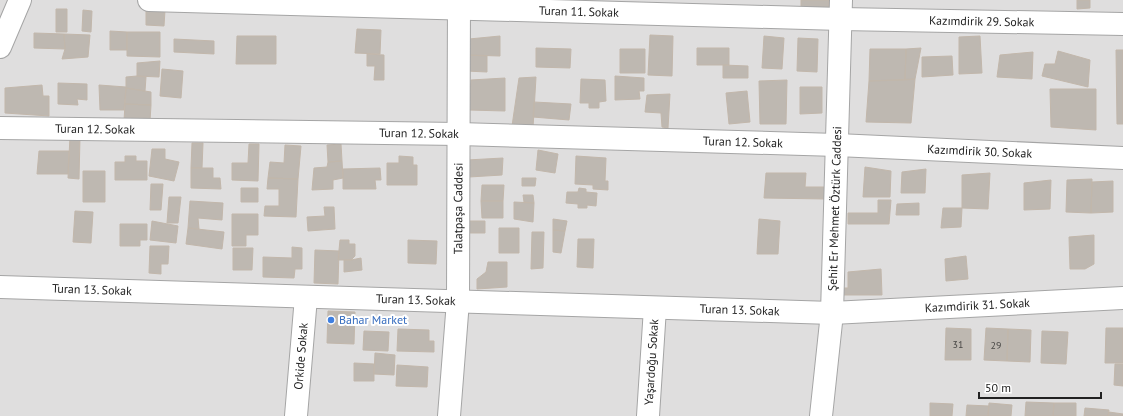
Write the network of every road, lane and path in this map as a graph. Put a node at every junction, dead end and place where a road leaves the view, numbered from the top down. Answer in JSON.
{"nodes":[{"id":1,"x":20,"y":0,"type":"edge"},
{"id":2,"x":149,"y":0,"type":"edge"},
{"id":3,"x":459,"y":4,"type":"edge"},
{"id":4,"x":841,"y":10,"type":"edge"},
{"id":5,"x":1123,"y":24,"type":"edge"},
{"id":6,"x":0,"y":47,"type":"edge"},
{"id":7,"x":0,"y":128,"type":"edge"},
{"id":8,"x":459,"y":134,"type":"junction"},
{"id":9,"x":837,"y":145,"type":"junction"},
{"id":10,"x":1123,"y":158,"type":"edge"},
{"id":11,"x":0,"y":287,"type":"edge"},
{"id":12,"x":306,"y":297,"type":"junction"},
{"id":13,"x":1123,"y":298,"type":"edge"},
{"id":14,"x":458,"y":301,"type":"junction"},
{"id":15,"x":655,"y":308,"type":"junction"},
{"id":16,"x":832,"y":313,"type":"junction"},
{"id":17,"x":296,"y":416,"type":"edge"},
{"id":18,"x":449,"y":416,"type":"edge"},
{"id":19,"x":648,"y":416,"type":"edge"},
{"id":20,"x":821,"y":416,"type":"edge"}],
"edges":[{"from":1,"to":6,"type":"street"},
{"from":2,"to":3,"type":"street","name":"Turan 11. Sokak"},
{"from":3,"to":4,"type":"street","name":"Turan 11. Sokak"},
{"from":3,"to":8,"type":"street","name":"Talatpaşa Caddesi"},
{"from":4,"to":5,"type":"street","name":"Kazımdirik 29. Sokak"},
{"from":4,"to":9,"type":"street","name":"Şehit Er Mehmet Öztürk Caddesi"},
{"from":7,"to":8,"type":"street","name":"Turan 12. Sokak"},
{"from":8,"to":9,"type":"street","name":"Turan 12. Sokak"},
{"from":8,"to":14,"type":"street","name":"Talatpaşa Caddesi"},
{"from":9,"to":10,"type":"street","name":"Kazımdirik 30. Sokak"},
{"from":9,"to":16,"type":"street","name":"Şehit Er Mehmet Öztürk Caddesi"},
{"from":11,"to":12,"type":"street","name":"Turan 13. Sokak"},
{"from":12,"to":14,"type":"street","name":"Turan 13. Sokak"},
{"from":12,"to":17,"type":"street","name":"Orkide Sokak"},
{"from":13,"to":16,"type":"street","name":"Kazımdirik 31. Sokak"},
{"from":14,"to":15,"type":"street","name":"Turan 13. Sokak"},
{"from":14,"to":18,"type":"street","name":"Talatpaşa Caddesi"},
{"from":15,"to":16,"type":"street","name":"Turan 13. Sokak"},
{"from":15,"to":19,"type":"street","name":"Yaşardoğu Sokak"},
{"from":16,"to":20,"type":"street","name":"Şehit Er Mehmet Öztürk Caddesi"}]}
